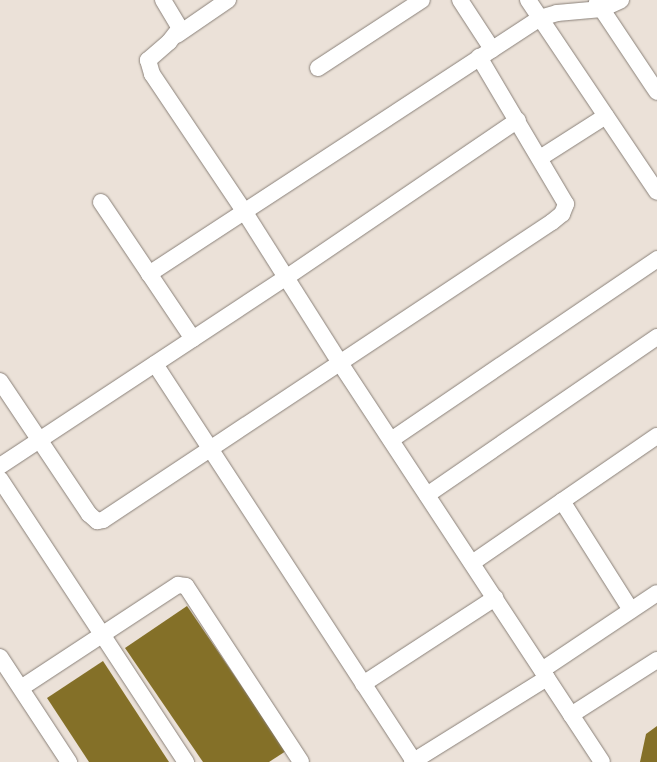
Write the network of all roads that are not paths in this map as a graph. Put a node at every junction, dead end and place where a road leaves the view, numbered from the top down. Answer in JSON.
{"nodes":[{"id":1,"x":163,"y":0,"type":"edge"},
{"id":2,"x":228,"y":0,"type":"edge"},
{"id":3,"x":422,"y":0,"type":"edge"},
{"id":4,"x":460,"y":0,"type":"edge"},
{"id":5,"x":528,"y":0,"type":"edge"},
{"id":6,"x":621,"y":0,"type":"edge"},
{"id":7,"x":599,"y":5,"type":"edge"},
{"id":8,"x":540,"y":18,"type":"junction"},
{"id":9,"x":177,"y":35,"type":"junction"},
{"id":10,"x":486,"y":53,"type":"junction"},
{"id":11,"x":318,"y":68,"type":"dead end"},
{"id":12,"x":657,"y":92,"type":"edge"},
{"id":13,"x":606,"y":116,"type":"junction"},
{"id":14,"x":518,"y":120,"type":"junction"},
{"id":15,"x":540,"y":158,"type":"junction"},
{"id":16,"x":657,"y":192,"type":"edge"},
{"id":17,"x":101,"y":202,"type":"dead end"},
{"id":18,"x":244,"y":211,"type":"junction"},
{"id":19,"x":657,"y":259,"type":"edge"},
{"id":20,"x":149,"y":274,"type":"junction"},
{"id":21,"x":287,"y":277,"type":"junction"},
{"id":22,"x":657,"y":337,"type":"edge"},
{"id":23,"x":193,"y":339,"type":"junction"},
{"id":24,"x":340,"y":363,"type":"junction"},
{"id":25,"x":155,"y":364,"type":"junction"},
{"id":26,"x":0,"y":381,"type":"edge"},
{"id":27,"x":657,"y":436,"type":"edge"},
{"id":28,"x":391,"y":440,"type":"junction"},
{"id":29,"x":38,"y":441,"type":"junction"},
{"id":30,"x":211,"y":449,"type":"junction"},
{"id":31,"x":0,"y":466,"type":"edge"},
{"id":32,"x":0,"y":479,"type":"edge"},
{"id":33,"x":427,"y":495,"type":"junction"},
{"id":34,"x":562,"y":501,"type":"junction"},
{"id":35,"x":472,"y":562,"type":"junction"},
{"id":36,"x":657,"y":593,"type":"edge"},
{"id":37,"x":495,"y":598,"type":"junction"},
{"id":38,"x":631,"y":610,"type":"junction"},
{"id":39,"x":102,"y":635,"type":"junction"},
{"id":40,"x":0,"y":657,"type":"edge"},
{"id":41,"x":657,"y":660,"type":"edge"},
{"id":42,"x":544,"y":674,"type":"junction"},
{"id":43,"x":364,"y":684,"type":"junction"},
{"id":44,"x":21,"y":688,"type":"junction"},
{"id":45,"x":571,"y":715,"type":"junction"},
{"id":46,"x":67,"y":761,"type":"edge"},
{"id":47,"x":186,"y":762,"type":"edge"},
{"id":48,"x":301,"y":762,"type":"edge"},
{"id":49,"x":413,"y":762,"type":"edge"},
{"id":50,"x":602,"y":762,"type":"edge"}],
"edges":[{"from":1,"to":9,"type":"street"},
{"from":2,"to":9,"type":"street"},
{"from":3,"to":11,"type":"street"},
{"from":4,"to":10,"type":"street"},
{"from":5,"to":8,"type":"street"},
{"from":6,"to":7,"type":"street"},
{"from":7,"to":8,"type":"street"},
{"from":7,"to":12,"type":"street"},
{"from":8,"to":10,"type":"street"},
{"from":8,"to":13,"type":"street"},
{"from":9,"to":18,"type":"street"},
{"from":10,"to":14,"type":"street"},
{"from":10,"to":18,"type":"street"},
{"from":13,"to":15,"type":"street"},
{"from":13,"to":16,"type":"street"},
{"from":14,"to":15,"type":"street"},
{"from":14,"to":21,"type":"street"},
{"from":15,"to":24,"type":"street"},
{"from":17,"to":20,"type":"street"},
{"from":18,"to":20,"type":"street"},
{"from":18,"to":21,"type":"street"},
{"from":19,"to":28,"type":"street"},
{"from":20,"to":23,"type":"street"},
{"from":21,"to":23,"type":"street"},
{"from":21,"to":24,"type":"street"},
{"from":22,"to":33,"type":"street"},
{"from":23,"to":25,"type":"street"},
{"from":24,"to":28,"type":"street"},
{"from":24,"to":30,"type":"street"},
{"from":25,"to":29,"type":"street"},
{"from":25,"to":30,"type":"street"},
{"from":26,"to":29,"type":"street"},
{"from":27,"to":34,"type":"street"},
{"from":28,"to":33,"type":"street"},
{"from":29,"to":30,"type":"street"},
{"from":29,"to":31,"type":"street"},
{"from":30,"to":43,"type":"street"},
{"from":32,"to":39,"type":"street"},
{"from":33,"to":35,"type":"street"},
{"from":34,"to":35,"type":"street"},
{"from":34,"to":38,"type":"street"},
{"from":35,"to":37,"type":"street"},
{"from":36,"to":38,"type":"street"},
{"from":37,"to":42,"type":"street"},
{"from":37,"to":43,"type":"street"},
{"from":38,"to":42,"type":"street"},
{"from":39,"to":44,"type":"street"},
{"from":39,"to":47,"type":"street"},
{"from":39,"to":48,"type":"street"},
{"from":40,"to":44,"type":"street"},
{"from":41,"to":45,"type":"street"},
{"from":42,"to":45,"type":"street"},
{"from":42,"to":49,"type":"street"},
{"from":43,"to":49,"type":"street"},
{"from":44,"to":46,"type":"street"},
{"from":45,"to":50,"type":"street"}]}
